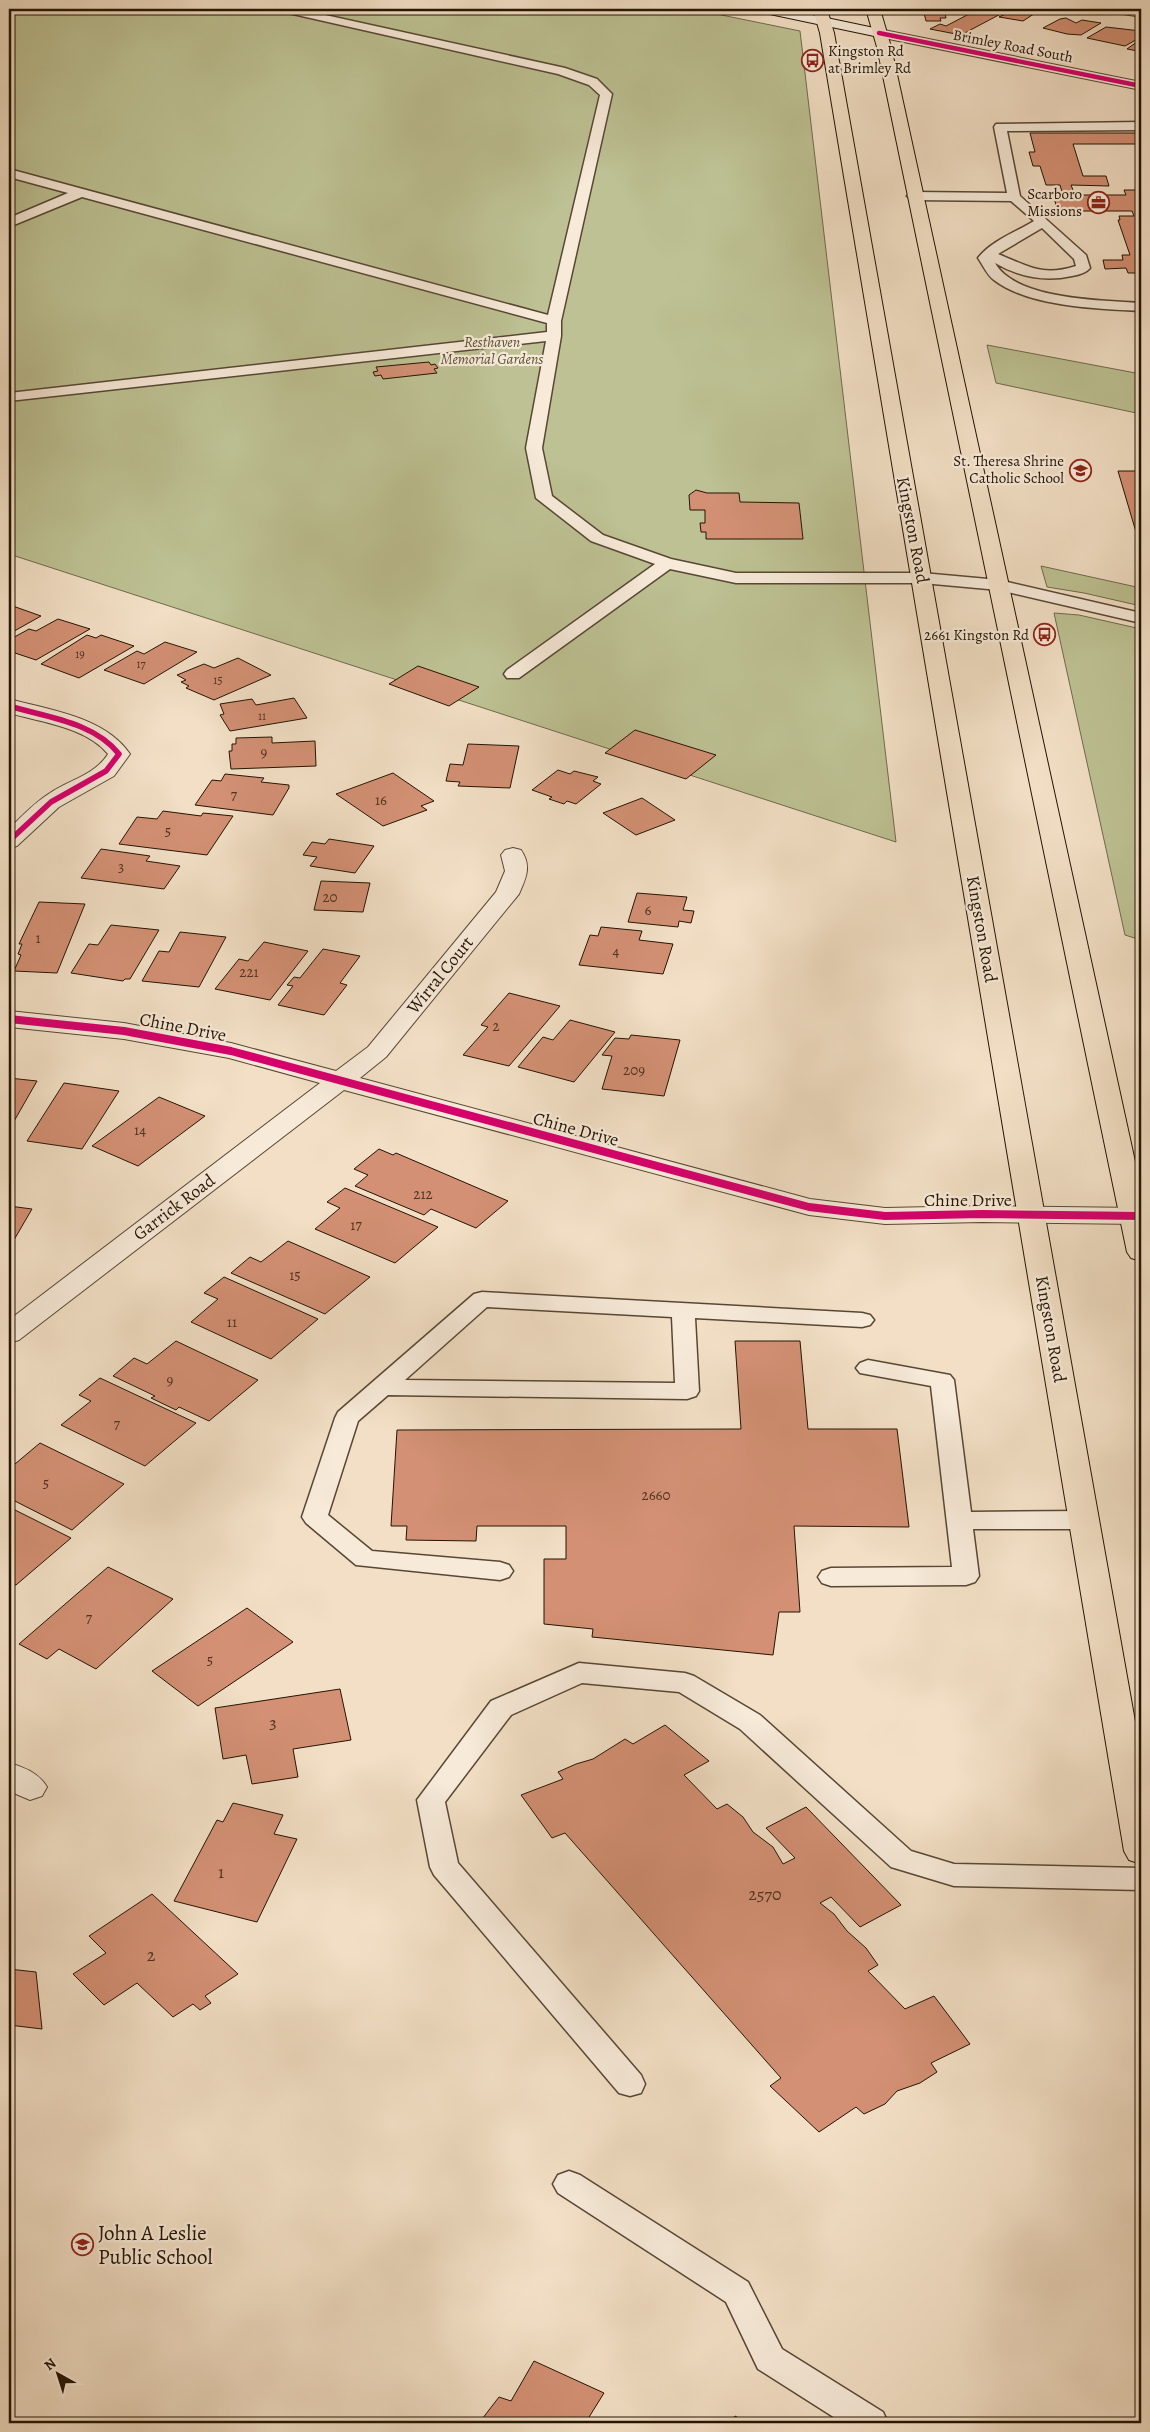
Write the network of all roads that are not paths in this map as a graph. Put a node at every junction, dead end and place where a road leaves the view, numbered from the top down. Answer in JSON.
{"nodes":[{"id":1,"x":284,"y":9,"type":"edge"},
{"id":2,"x":765,"y":9,"type":"edge"},
{"id":3,"x":873,"y":9,"type":"edge"},
{"id":4,"x":1117,"y":9,"type":"edge"},
{"id":5,"x":1141,"y":13,"type":"edge"},
{"id":6,"x":822,"y":15,"type":"edge"},
{"id":7,"x":879,"y":33,"type":"junction"},
{"id":8,"x":1141,"y":86,"type":"edge"},
{"id":9,"x":1141,"y":126,"type":"edge"},
{"id":10,"x":9,"y":173,"type":"edge"},
{"id":11,"x":82,"y":192,"type":"junction"},
{"id":12,"x":914,"y":196,"type":"junction"},
{"id":13,"x":1014,"y":197,"type":"junction"},
{"id":14,"x":1043,"y":222,"type":"junction"},
{"id":15,"x":9,"y":224,"type":"edge"},
{"id":16,"x":990,"y":253,"type":"junction"},
{"id":17,"x":1141,"y":307,"type":"edge"},
{"id":18,"x":554,"y":321,"type":"junction"},
{"id":19,"x":554,"y":336,"type":"junction"},
{"id":20,"x":9,"y":397,"type":"edge"},
{"id":21,"x":666,"y":563,"type":"junction"},
{"id":22,"x":922,"y":578,"type":"junction"},
{"id":23,"x":999,"y":585,"type":"junction"},
{"id":24,"x":1141,"y":618,"type":"edge"},
{"id":25,"x":513,"y":674,"type":"dead end"},
{"id":26,"x":9,"y":706,"type":"edge"},
{"id":27,"x":9,"y":841,"type":"edge"},
{"id":28,"x":513,"y":855,"type":"dead end"},
{"id":29,"x":9,"y":1019,"type":"edge"},
{"id":30,"x":339,"y":1080,"type":"junction"},
{"id":31,"x":1032,"y":1215,"type":"junction"},
{"id":32,"x":1138,"y":1216,"type":"edge"},
{"id":33,"x":1141,"y":1252,"type":"edge"},
{"id":34,"x":683,"y":1310,"type":"junction"},
{"id":35,"x":862,"y":1320,"type":"dead end"},
{"id":36,"x":9,"y":1334,"type":"edge"},
{"id":37,"x":868,"y":1368,"type":"dead end"},
{"id":38,"x":383,"y":1386,"type":"junction"},
{"id":39,"x":1084,"y":1520,"type":"junction"},
{"id":40,"x":959,"y":1521,"type":"junction"},
{"id":41,"x":500,"y":1571,"type":"dead end"},
{"id":42,"x":832,"y":1577,"type":"dead end"},
{"id":43,"x":1141,"y":1851,"type":"edge"},
{"id":44,"x":1141,"y":1879,"type":"edge"},
{"id":45,"x":630,"y":2084,"type":"dead end"},
{"id":46,"x":569,"y":2184,"type":"dead end"},
{"id":47,"x":871,"y":2423,"type":"edge"}],
"edges":[{"from":1,"to":18,"type":"lane"},
{"from":2,"to":6,"type":"street","name":"Brimley Road South"},
{"from":3,"to":7,"type":"main road"},
{"from":4,"to":5,"type":"street"},
{"from":6,"to":7,"type":"street","name":"Brimley Road South"},
{"from":6,"to":22,"type":"main road","name":"Kingston Road"},
{"from":7,"to":8,"type":"street","name":"Brimley Road South"},
{"from":7,"to":12,"type":"main road"},
{"from":9,"to":13,"type":"lane"},
{"from":10,"to":11,"type":"lane"},
{"from":11,"to":15,"type":"lane"},
{"from":11,"to":18,"type":"lane"},
{"from":12,"to":13,"type":"lane"},
{"from":12,"to":23,"type":"main road"},
{"from":13,"to":14,"type":"lane"},
{"from":14,"to":16,"type":"lane"},
{"from":14,"to":16,"type":"lane"},
{"from":16,"to":17,"type":"lane"},
{"from":18,"to":19,"type":"lane"},
{"from":19,"to":20,"type":"lane"},
{"from":19,"to":21,"type":"lane"},
{"from":21,"to":22,"type":"lane"},
{"from":21,"to":25,"type":"lane"},
{"from":22,"to":23,"type":"lane"},
{"from":22,"to":31,"type":"main road","name":"Kingston Road"},
{"from":23,"to":24,"type":"lane"},
{"from":23,"to":32,"type":"main road"},
{"from":26,"to":27,"type":"street"},
{"from":28,"to":30,"type":"street","name":"Wirral Court"},
{"from":29,"to":30,"type":"street","name":"Chine Drive"},
{"from":30,"to":31,"type":"street","name":"Chine Drive"},
{"from":30,"to":36,"type":"street","name":"Garrick Road"},
{"from":31,"to":32,"type":"street","name":"Chine Drive"},
{"from":31,"to":39,"type":"main road","name":"Kingston Road"},
{"from":32,"to":33,"type":"main road"},
{"from":34,"to":35,"type":"lane"},
{"from":34,"to":38,"type":"lane"},
{"from":34,"to":38,"type":"lane"},
{"from":37,"to":40,"type":"lane"},
{"from":38,"to":41,"type":"lane"},
{"from":39,"to":40,"type":"lane"},
{"from":39,"to":43,"type":"main road","name":"Kingston Road"},
{"from":40,"to":42,"type":"lane"},
{"from":44,"to":45,"type":"lane"},
{"from":46,"to":47,"type":"lane"}]}
